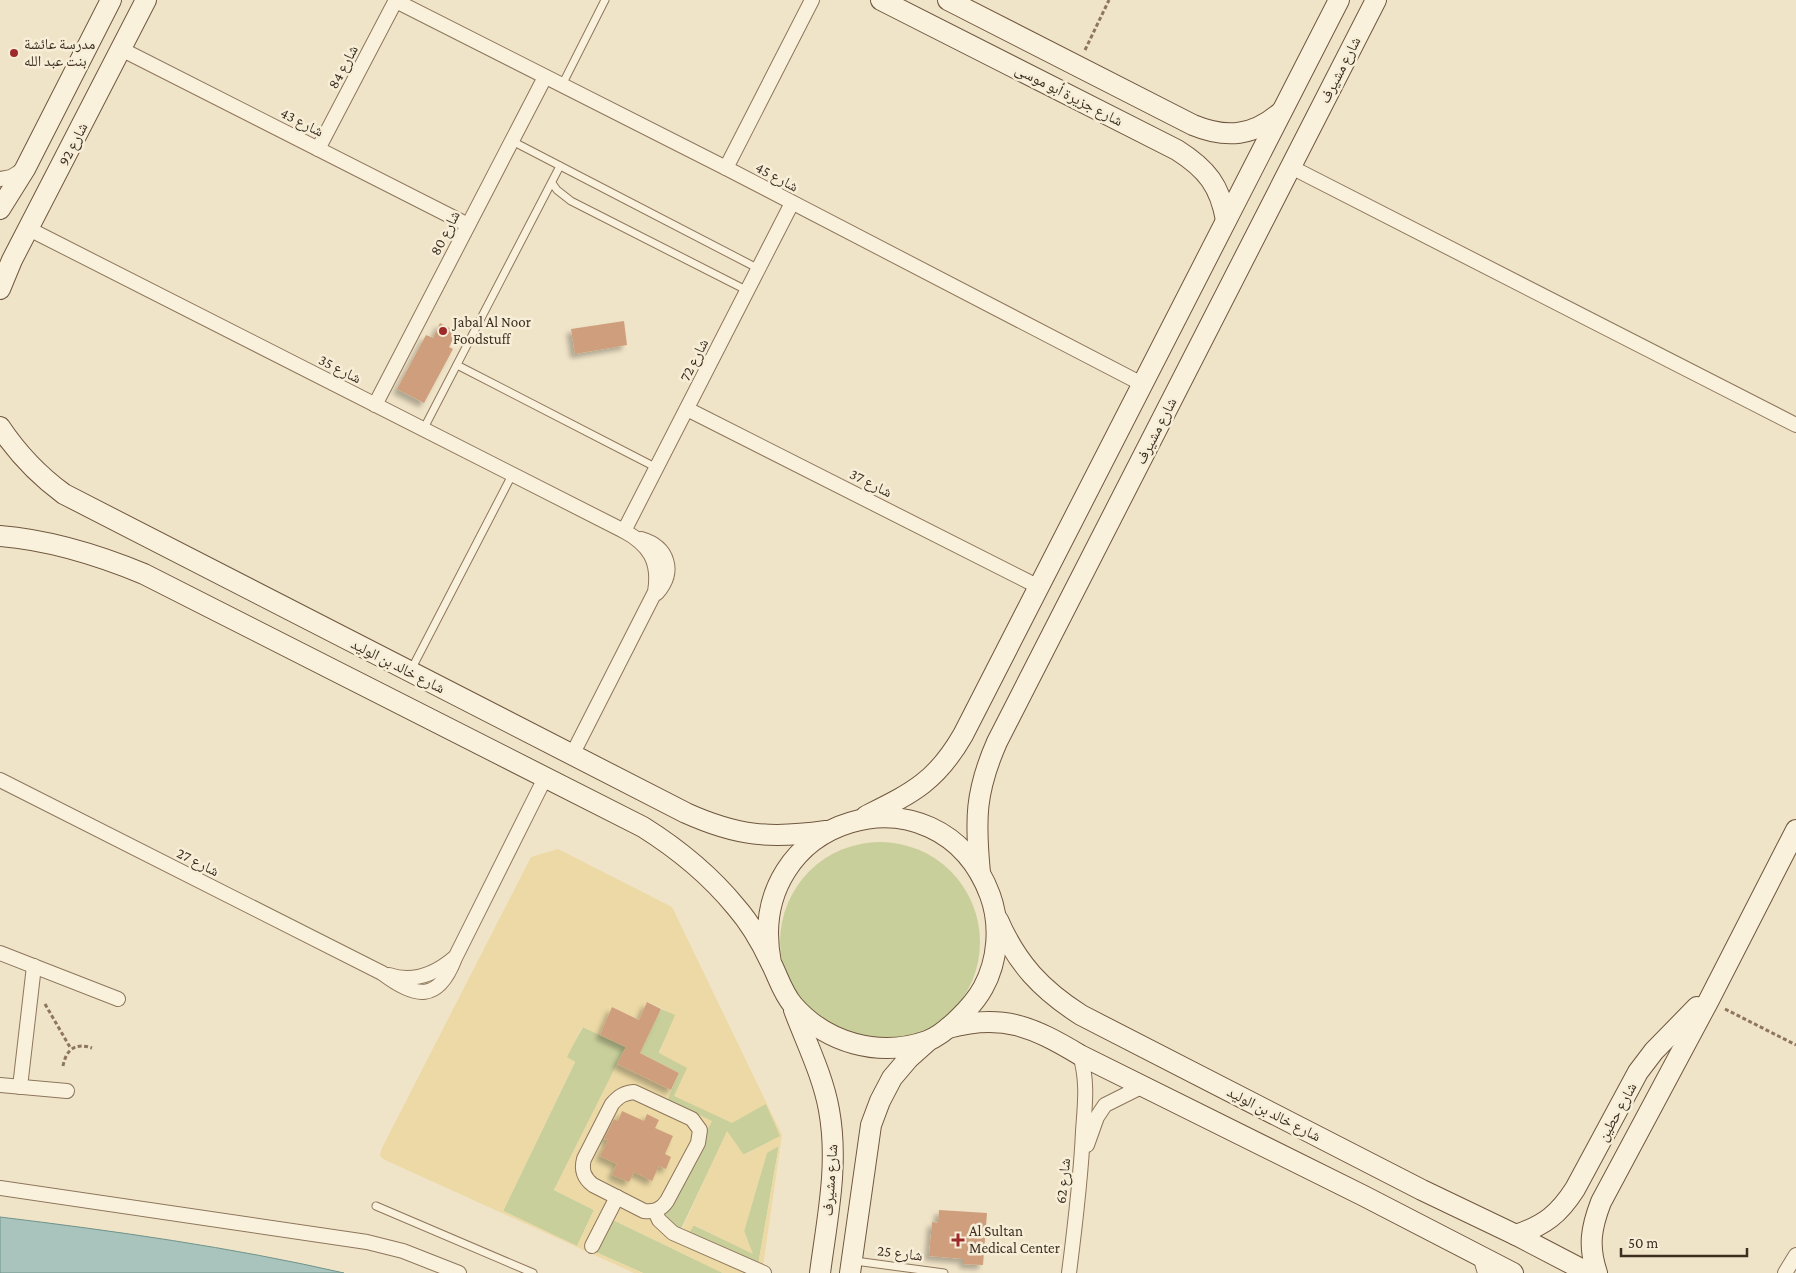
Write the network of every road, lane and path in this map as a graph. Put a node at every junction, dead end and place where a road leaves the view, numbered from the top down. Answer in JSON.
{"nodes":[{"id":1,"x":111,"y":0,"type":"edge"},
{"id":2,"x":146,"y":0,"type":"edge"},
{"id":3,"x":396,"y":0,"type":"edge"},
{"id":4,"x":605,"y":0,"type":"edge"},
{"id":5,"x":812,"y":0,"type":"edge"},
{"id":6,"x":881,"y":0,"type":"edge"},
{"id":7,"x":948,"y":0,"type":"edge"},
{"id":8,"x":1109,"y":0,"type":"edge"},
{"id":9,"x":1340,"y":0,"type":"edge"},
{"id":10,"x":1376,"y":0,"type":"edge"},
{"id":11,"x":121,"y":49,"type":"junction"},
{"id":12,"x":1051,"y":53,"type":"junction"},
{"id":13,"x":1077,"y":66,"type":"junction"},
{"id":14,"x":545,"y":77,"type":"junction"},
{"id":15,"x":1038,"y":79,"type":"junction"},
{"id":16,"x":562,"y":86,"type":"junction"},
{"id":17,"x":1282,"y":111,"type":"junction"},
{"id":18,"x":512,"y":141,"type":"junction"},
{"id":19,"x":318,"y":149,"type":"junction"},
{"id":20,"x":560,"y":166,"type":"junction"},
{"id":21,"x":1290,"y":167,"type":"junction"},
{"id":22,"x":25,"y":168,"type":"junction"},
{"id":23,"x":726,"y":168,"type":"junction"},
{"id":24,"x":0,"y":180,"type":"edge"},
{"id":25,"x":552,"y":183,"type":"junction"},
{"id":26,"x":792,"y":204,"type":"junction"},
{"id":27,"x":0,"y":209,"type":"edge"},
{"id":28,"x":1226,"y":220,"type":"junction"},
{"id":29,"x":468,"y":225,"type":"junction"},
{"id":30,"x":29,"y":229,"type":"junction"},
{"id":31,"x":759,"y":269,"type":"junction"},
{"id":32,"x":0,"y":288,"type":"edge"},
{"id":33,"x":748,"y":291,"type":"junction"},
{"id":34,"x":457,"y":365,"type":"junction"},
{"id":35,"x":1142,"y":384,"type":"junction"},
{"id":36,"x":375,"y":405,"type":"junction"},
{"id":37,"x":687,"y":409,"type":"junction"},
{"id":38,"x":1796,"y":425,"type":"edge"},
{"id":39,"x":0,"y":428,"type":"edge"},
{"id":40,"x":423,"y":430,"type":"junction"},
{"id":41,"x":657,"y":468,"type":"junction"},
{"id":42,"x":512,"y":475,"type":"junction"},
{"id":43,"x":629,"y":534,"type":"junction"},
{"id":44,"x":0,"y":536,"type":"edge"},
{"id":45,"x":1039,"y":587,"type":"junction"},
{"id":46,"x":410,"y":671,"type":"junction"},
{"id":47,"x":572,"y":755,"type":"junction"},
{"id":48,"x":545,"y":778,"type":"junction"},
{"id":49,"x":0,"y":780,"type":"edge"},
{"id":50,"x":859,"y":820,"type":"junction"},
{"id":51,"x":828,"y":831,"type":"junction"},
{"id":52,"x":1795,"y":834,"type":"edge"},
{"id":53,"x":980,"y":873,"type":"junction"},
{"id":54,"x":995,"y":913,"type":"junction"},
{"id":55,"x":0,"y":953,"type":"edge"},
{"id":56,"x":771,"y":963,"type":"junction"},
{"id":57,"x":34,"y":966,"type":"junction"},
{"id":58,"x":32,"y":982,"type":"junction"},
{"id":59,"x":1718,"y":983,"type":"junction"},
{"id":60,"x":118,"y":999,"type":"dead end"},
{"id":61,"x":1709,"y":1000,"type":"junction"},
{"id":62,"x":791,"y":1003,"type":"junction"},
{"id":63,"x":936,"y":1035,"type":"junction"},
{"id":64,"x":1796,"y":1046,"type":"edge"},
{"id":65,"x":92,"y":1048,"type":"dead end"},
{"id":66,"x":72,"y":1049,"type":"junction"},
{"id":67,"x":1080,"y":1055,"type":"junction"},
{"id":68,"x":63,"y":1066,"type":"dead end"},
{"id":69,"x":0,"y":1085,"type":"edge"},
{"id":70,"x":1143,"y":1086,"type":"junction"},
{"id":71,"x":20,"y":1087,"type":"junction"},
{"id":72,"x":67,"y":1092,"type":"dead end"},
{"id":73,"x":1083,"y":1152,"type":"junction"},
{"id":74,"x":0,"y":1188,"type":"edge"},
{"id":75,"x":1422,"y":1190,"type":"junction"},
{"id":76,"x":617,"y":1198,"type":"junction"},
{"id":77,"x":376,"y":1206,"type":"dead end"},
{"id":78,"x":655,"y":1211,"type":"junction"},
{"id":79,"x":1406,"y":1218,"type":"junction"},
{"id":80,"x":1516,"y":1235,"type":"junction"},
{"id":81,"x":592,"y":1246,"type":"dead end"},
{"id":82,"x":1796,"y":1255,"type":"edge"},
{"id":83,"x":1482,"y":1265,"type":"edge"},
{"id":84,"x":851,"y":1267,"type":"edge"},
{"id":85,"x":458,"y":1273,"type":"edge"},
{"id":86,"x":533,"y":1273,"type":"edge"},
{"id":87,"x":764,"y":1273,"type":"edge"},
{"id":88,"x":820,"y":1273,"type":"edge"},
{"id":89,"x":944,"y":1273,"type":"edge"},
{"id":90,"x":1069,"y":1273,"type":"edge"},
{"id":91,"x":1513,"y":1273,"type":"edge"},
{"id":92,"x":1589,"y":1273,"type":"edge"},
{"id":93,"x":1597,"y":1273,"type":"edge"},
{"id":94,"x":1785,"y":1273,"type":"edge"}],
"edges":[{"from":1,"to":22,"type":"main road"},
{"from":2,"to":11,"type":"main road","name":"شارع 92"},
{"from":3,"to":14,"type":"street","name":"شارع 45"},
{"from":3,"to":19,"type":"street","name":"شارع 84"},
{"from":4,"to":16,"type":"lane"},
{"from":5,"to":23,"type":"street"},
{"from":6,"to":15,"type":"main road","name":"شارع جزيرة أبو موسى"},
{"from":7,"to":12,"type":"main road","name":"شارع جزيرة أبو موسى"},
{"from":8,"to":13,"type":"path"},
{"from":9,"to":17,"type":"main road"},
{"from":10,"to":21,"type":"main road","name":"شارع مشيرف"},
{"from":11,"to":19,"type":"street","name":"شارع 43"},
{"from":11,"to":30,"type":"main road","name":"شارع 92"},
{"from":12,"to":13,"type":"main road","name":"شارع جزيرة أبو موسى"},
{"from":12,"to":15,"type":"main road"},
{"from":13,"to":17,"type":"main road","name":"شارع جزيرة أبو موسى"},
{"from":14,"to":16,"type":"street","name":"شارع 45"},
{"from":14,"to":18,"type":"street","name":"شارع 80"},
{"from":15,"to":28,"type":"main road","name":"شارع جزيرة أبو موسى"},
{"from":16,"to":23,"type":"street","name":"شارع 45"},
{"from":17,"to":28,"type":"main road"},
{"from":18,"to":20,"type":"lane"},
{"from":18,"to":29,"type":"street","name":"شارع 80"},
{"from":19,"to":29,"type":"street","name":"شارع 43"},
{"from":20,"to":25,"type":"lane"},
{"from":20,"to":31,"type":"lane"},
{"from":21,"to":38,"type":"street"},
{"from":21,"to":53,"type":"main road","name":"شارع مشيرف"},
{"from":22,"to":24,"type":"street"},
{"from":22,"to":27,"type":"main road"},
{"from":23,"to":26,"type":"street","name":"شارع 45"},
{"from":25,"to":33,"type":"lane"},
{"from":25,"to":34,"type":"lane"},
{"from":26,"to":31,"type":"street","name":"شارع 72"},
{"from":26,"to":35,"type":"street","name":"شارع 45"},
{"from":28,"to":35,"type":"main road"},
{"from":29,"to":36,"type":"street","name":"شارع 80"},
{"from":30,"to":32,"type":"main road","name":"شارع 92"},
{"from":30,"to":36,"type":"street","name":"شارع 35"},
{"from":31,"to":33,"type":"street","name":"شارع 72"},
{"from":33,"to":37,"type":"street","name":"شارع 72"},
{"from":34,"to":40,"type":"lane"},
{"from":34,"to":41,"type":"lane"},
{"from":35,"to":45,"type":"main road"},
{"from":36,"to":40,"type":"street","name":"شارع 35"},
{"from":37,"to":41,"type":"street","name":"شارع 72"},
{"from":37,"to":45,"type":"street","name":"شارع 37"},
{"from":39,"to":46,"type":"main road","name":"شارع خالد بن الوليد"},
{"from":40,"to":42,"type":"street","name":"شارع 35"},
{"from":41,"to":43,"type":"street","name":"شارع 72"},
{"from":42,"to":43,"type":"street","name":"شارع 35"},
{"from":42,"to":46,"type":"lane"},
{"from":43,"to":47,"type":"street"},
{"from":44,"to":48,"type":"main road"},
{"from":45,"to":50,"type":"main road"},
{"from":46,"to":47,"type":"main road","name":"شارع خالد بن الوليد"},
{"from":47,"to":51,"type":"main road","name":"شارع خالد بن الوليد"},
{"from":48,"to":49,"type":"street","name":"شارع 27"},
{"from":48,"to":56,"type":"main road"},
{"from":50,"to":51,"type":"main road"},
{"from":50,"to":53,"type":"main road"},
{"from":51,"to":56,"type":"main road"},
{"from":52,"to":59,"type":"main road","name":"شارع حطين"},
{"from":53,"to":54,"type":"main road"},
{"from":54,"to":63,"type":"main road","name":"شارع مشيرف"},
{"from":54,"to":75,"type":"main road","name":"شارع خالد بن الوليد"},
{"from":55,"to":57,"type":"street"},
{"from":56,"to":62,"type":"main road"},
{"from":57,"to":58,"type":"street"},
{"from":57,"to":60,"type":"street"},
{"from":58,"to":66,"type":"path"},
{"from":58,"to":71,"type":"street"},
{"from":59,"to":61,"type":"main road","name":"شارع حطين"},
{"from":59,"to":80,"type":"main road","name":"شارع حطين"},
{"from":61,"to":64,"type":"path"},
{"from":61,"to":93,"type":"main road","name":"شارع حطين"},
{"from":62,"to":63,"type":"main road"},
{"from":62,"to":88,"type":"main road","name":"شارع مشيرف"},
{"from":63,"to":67,"type":"main road"},
{"from":63,"to":84,"type":"main road","name":"شارع مشيرف"},
{"from":65,"to":66,"type":"path"},
{"from":66,"to":68,"type":"path"},
{"from":67,"to":70,"type":"main road"},
{"from":67,"to":73,"type":"street","name":"شارع 62"},
{"from":69,"to":71,"type":"street"},
{"from":70,"to":73,"type":"street","name":"شارع 62"},
{"from":70,"to":79,"type":"main road"},
{"from":71,"to":72,"type":"street"},
{"from":73,"to":90,"type":"street","name":"شارع 62"},
{"from":74,"to":85,"type":"street"},
{"from":75,"to":79,"type":"main road"},
{"from":75,"to":80,"type":"main road","name":"شارع خالد بن الوليد"},
{"from":76,"to":78,"type":"street"},
{"from":76,"to":78,"type":"street"},
{"from":76,"to":81,"type":"street"},
{"from":77,"to":86,"type":"lane"},
{"from":78,"to":87,"type":"street"},
{"from":79,"to":83,"type":"main road"},
{"from":80,"to":92,"type":"main road","name":"شارع خالد بن الوليد"},
{"from":82,"to":94,"type":"street"},
{"from":83,"to":91,"type":"main road"},
{"from":84,"to":89,"type":"lane","name":"شارع 25"}]}
